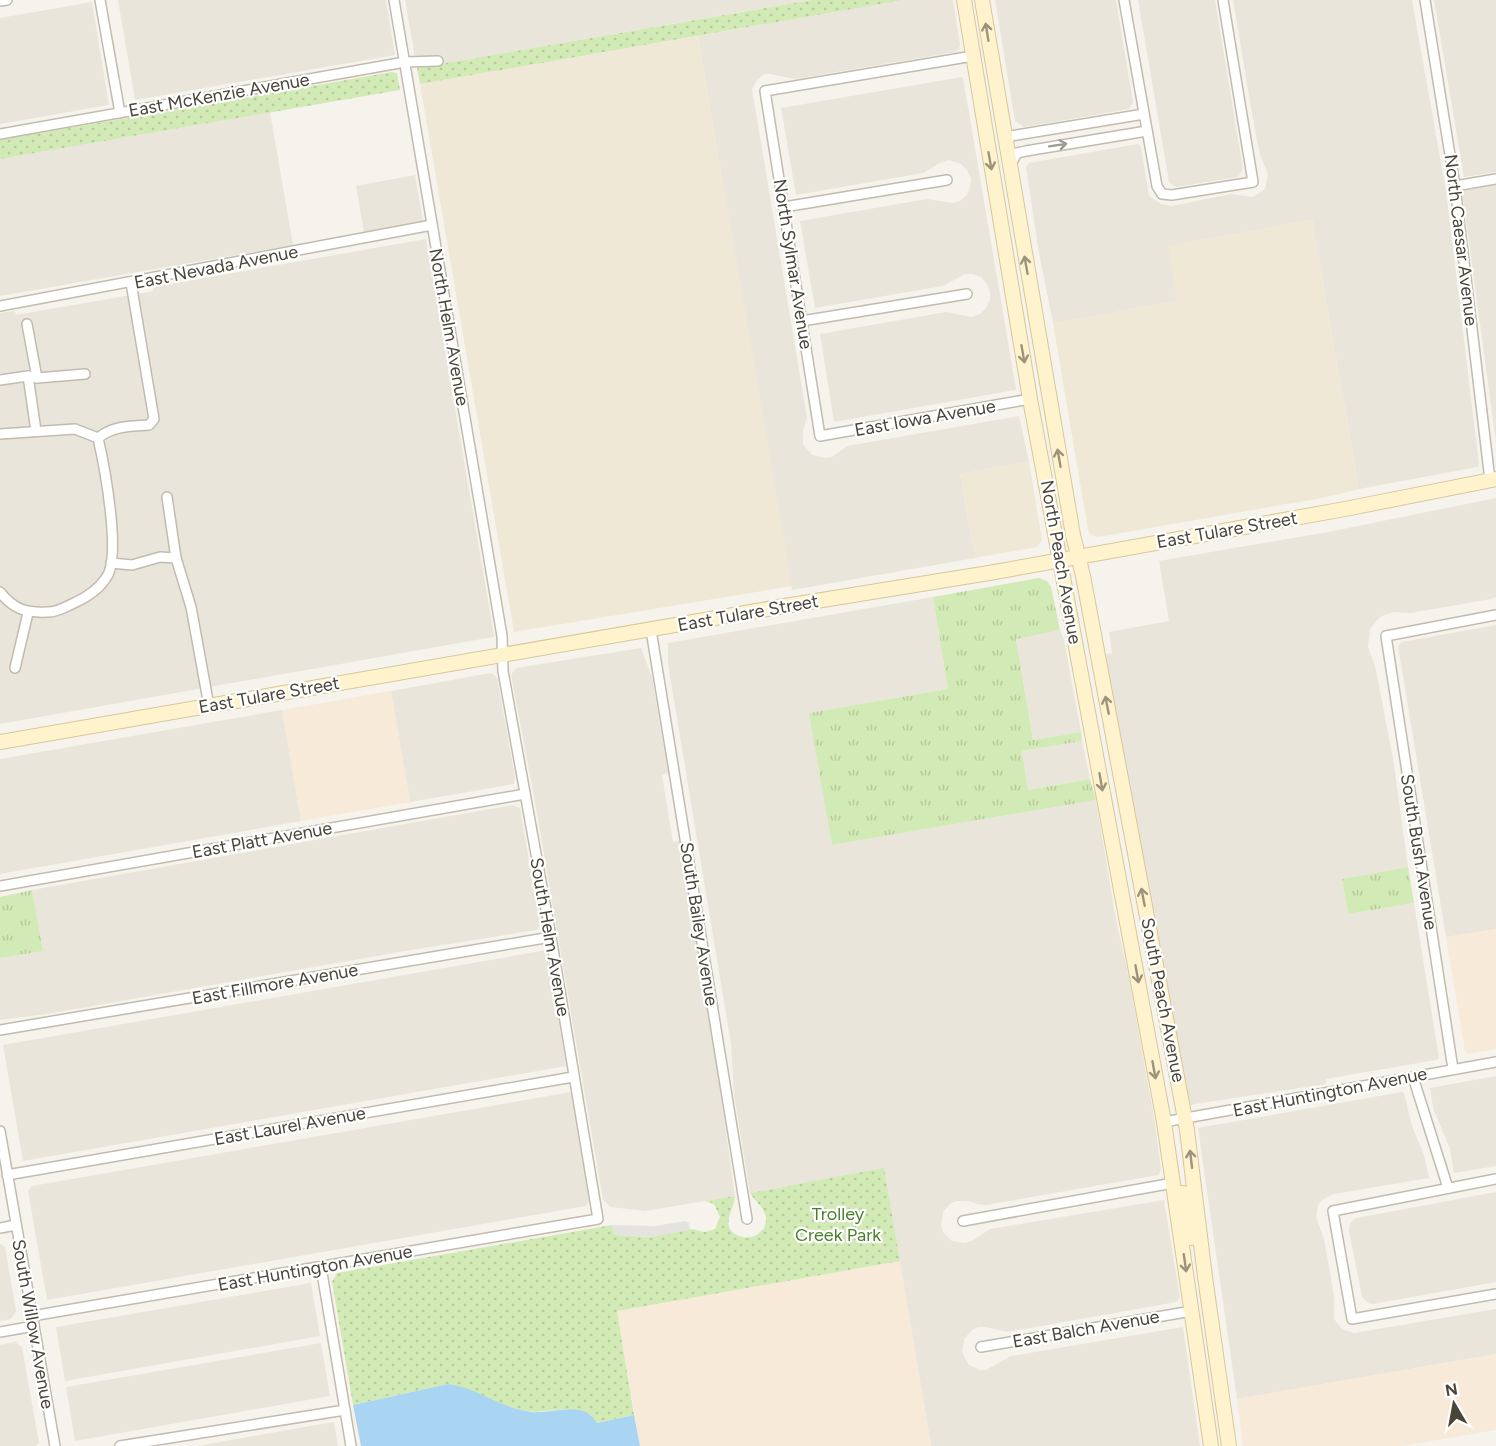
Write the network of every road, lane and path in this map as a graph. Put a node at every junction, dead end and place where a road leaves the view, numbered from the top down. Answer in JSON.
{"nodes":[{"id":1,"x":7,"y":0,"type":"edge"},
{"id":2,"x":100,"y":0,"type":"edge"},
{"id":3,"x":394,"y":0,"type":"edge"},
{"id":4,"x":964,"y":0,"type":"edge"},
{"id":5,"x":982,"y":0,"type":"edge"},
{"id":6,"x":1124,"y":0,"type":"edge"},
{"id":7,"x":1223,"y":0,"type":"edge"},
{"id":8,"x":1425,"y":0,"type":"edge"},
{"id":9,"x":0,"y":1,"type":"edge"},
{"id":10,"x":973,"y":56,"type":"junction"},
{"id":11,"x":438,"y":61,"type":"dead end"},
{"id":12,"x":405,"y":62,"type":"junction"},
{"id":13,"x":120,"y":113,"type":"junction"},
{"id":14,"x":1144,"y":114,"type":"junction"},
{"id":15,"x":1147,"y":130,"type":"junction"},
{"id":16,"x":0,"y":134,"type":"edge"},
{"id":17,"x":1005,"y":137,"type":"junction"},
{"id":18,"x":1010,"y":168,"type":"junction"},
{"id":19,"x":1496,"y":179,"type":"edge"},
{"id":20,"x":947,"y":180,"type":"dead end"},
{"id":21,"x":1455,"y":186,"type":"junction"},
{"id":22,"x":784,"y":207,"type":"junction"},
{"id":23,"x":432,"y":225,"type":"junction"},
{"id":24,"x":131,"y":283,"type":"junction"},
{"id":25,"x":967,"y":294,"type":"dead end"},
{"id":26,"x":0,"y":306,"type":"edge"},
{"id":27,"x":802,"y":321,"type":"junction"},
{"id":28,"x":27,"y":324,"type":"dead end"},
{"id":29,"x":86,"y":375,"type":"dead end"},
{"id":30,"x":33,"y":377,"type":"junction"},
{"id":31,"x":0,"y":380,"type":"edge"},
{"id":32,"x":1030,"y":399,"type":"junction"},
{"id":33,"x":36,"y":432,"type":"junction"},
{"id":34,"x":0,"y":434,"type":"edge"},
{"id":35,"x":820,"y":436,"type":"joint"},
{"id":36,"x":98,"y":438,"type":"junction"},
{"id":37,"x":1493,"y":480,"type":"edge"},
{"id":38,"x":167,"y":496,"type":"dead end"},
{"id":39,"x":1077,"y":556,"type":"junction"},
{"id":40,"x":176,"y":558,"type":"junction"},
{"id":41,"x":1060,"y":560,"type":"junction"},
{"id":42,"x":111,"y":563,"type":"junction"},
{"id":43,"x":0,"y":592,"type":"edge"},
{"id":44,"x":28,"y":613,"type":"junction"},
{"id":45,"x":1496,"y":615,"type":"edge"},
{"id":46,"x":651,"y":630,"type":"junction"},
{"id":47,"x":502,"y":655,"type":"junction"},
{"id":48,"x":15,"y":668,"type":"dead end"},
{"id":49,"x":209,"y":706,"type":"junction"},
{"id":50,"x":0,"y":742,"type":"edge"},
{"id":51,"x":525,"y":794,"type":"junction"},
{"id":52,"x":0,"y":886,"type":"edge"},
{"id":53,"x":551,"y":937,"type":"junction"},
{"id":54,"x":0,"y":1030,"type":"edge"},
{"id":55,"x":1496,"y":1062,"type":"edge"},
{"id":56,"x":1453,"y":1069,"type":"junction"},
{"id":57,"x":573,"y":1077,"type":"junction"},
{"id":58,"x":1413,"y":1077,"type":"junction"},
{"id":59,"x":1185,"y":1119,"type":"junction"},
{"id":60,"x":1164,"y":1122,"type":"junction"},
{"id":61,"x":0,"y":1133,"type":"edge"},
{"id":62,"x":8,"y":1174,"type":"junction"},
{"id":63,"x":1496,"y":1179,"type":"edge"},
{"id":64,"x":1173,"y":1183,"type":"junction"},
{"id":65,"x":1448,"y":1188,"type":"junction"},
{"id":66,"x":747,"y":1219,"type":"dead end"},
{"id":67,"x":598,"y":1220,"type":"joint"},
{"id":68,"x":963,"y":1221,"type":"dead end"},
{"id":69,"x":16,"y":1226,"type":"junction"},
{"id":70,"x":0,"y":1228,"type":"edge"},
{"id":71,"x":321,"y":1267,"type":"junction"},
{"id":72,"x":1205,"y":1277,"type":"junction"},
{"id":73,"x":1496,"y":1294,"type":"edge"},
{"id":74,"x":1192,"y":1311,"type":"junction"},
{"id":75,"x":33,"y":1321,"type":"junction"},
{"id":76,"x":0,"y":1332,"type":"edge"},
{"id":77,"x":981,"y":1347,"type":"dead end"},
{"id":78,"x":1205,"y":1402,"type":"junction"},
{"id":79,"x":345,"y":1410,"type":"junction"},
{"id":80,"x":1224,"y":1417,"type":"junction"},
{"id":81,"x":55,"y":1446,"type":"edge"},
{"id":82,"x":120,"y":1446,"type":"edge"},
{"id":83,"x":351,"y":1446,"type":"edge"},
{"id":84,"x":1211,"y":1446,"type":"edge"},
{"id":85,"x":1220,"y":1446,"type":"edge"},
{"id":86,"x":1229,"y":1446,"type":"edge"}],
"edges":[{"from":1,"to":9,"type":"street"},
{"from":2,"to":13,"type":"street"},
{"from":3,"to":12,"type":"street","name":"North Helm Avenue"},
{"from":4,"to":10,"type":"main road","name":"North Peach Avenue"},
{"from":17,"to":5,"type":"main road","name":"North Peach Avenue","one_way":true},
{"from":6,"to":14,"type":"street"},
{"from":7,"to":15,"type":"street"},
{"from":8,"to":21,"type":"street","name":"North Caesar Avenue"},
{"from":10,"to":17,"type":"main road"},
{"from":10,"to":22,"type":"street","name":"North Sylmar Avenue"},
{"from":10,"to":32,"type":"main road","name":"North Peach Avenue","one_way":true},
{"from":11,"to":12,"type":"street","name":"East McKenzie Avenue"},
{"from":12,"to":13,"type":"street","name":"East McKenzie Avenue"},
{"from":12,"to":23,"type":"street","name":"North Helm Avenue"},
{"from":13,"to":16,"type":"street","name":"East McKenzie Avenue"},
{"from":14,"to":15,"type":"street"},
{"from":14,"to":17,"type":"street"},
{"from":18,"to":15,"type":"street","one_way":true},
{"from":17,"to":18,"type":"main road","name":"North Peach Avenue"},
{"from":39,"to":18,"type":"main road","name":"North Peach Avenue","one_way":true},
{"from":19,"to":21,"type":"street"},
{"from":20,"to":22,"type":"street"},
{"from":21,"to":37,"type":"street","name":"North Caesar Avenue"},
{"from":22,"to":27,"type":"street","name":"North Sylmar Avenue"},
{"from":23,"to":24,"type":"street","name":"East Nevada Avenue"},
{"from":23,"to":47,"type":"street","name":"North Helm Avenue"},
{"from":24,"to":26,"type":"street","name":"East Nevada Avenue"},
{"from":24,"to":36,"type":"street"},
{"from":25,"to":27,"type":"street"},
{"from":27,"to":35,"type":"street","name":"North Sylmar Avenue"},
{"from":28,"to":30,"type":"street"},
{"from":29,"to":30,"type":"street"},
{"from":30,"to":31,"type":"street"},
{"from":30,"to":33,"type":"street"},
{"from":32,"to":35,"type":"street","name":"East Iowa Avenue"},
{"from":32,"to":41,"type":"main road","name":"North Peach Avenue"},
{"from":33,"to":34,"type":"street"},
{"from":33,"to":36,"type":"street"},
{"from":36,"to":42,"type":"street"},
{"from":37,"to":39,"type":"main road","name":"East Tulare Street"},
{"from":38,"to":40,"type":"street"},
{"from":39,"to":41,"type":"main road","name":"East Tulare Street"},
{"from":59,"to":39,"type":"main road","name":"South Peach Avenue","one_way":true},
{"from":40,"to":42,"type":"street"},
{"from":40,"to":49,"type":"street"},
{"from":41,"to":46,"type":"main road","name":"East Tulare Street"},
{"from":41,"to":60,"type":"main road","name":"North Peach Avenue","one_way":true},
{"from":42,"to":44,"type":"street"},
{"from":43,"to":44,"type":"street"},
{"from":44,"to":48,"type":"street"},
{"from":45,"to":56,"type":"street","name":"South Bush Avenue"},
{"from":46,"to":47,"type":"main road","name":"East Tulare Street"},
{"from":46,"to":66,"type":"street","name":"South Bailey Avenue"},
{"from":47,"to":49,"type":"main road","name":"East Tulare Street"},
{"from":47,"to":51,"type":"street","name":"South Helm Avenue"},
{"from":49,"to":50,"type":"main road","name":"East Tulare Street"},
{"from":51,"to":52,"type":"street","name":"East Platt Avenue"},
{"from":51,"to":53,"type":"street","name":"South Helm Avenue"},
{"from":53,"to":54,"type":"street","name":"East Fillmore Avenue"},
{"from":53,"to":57,"type":"street","name":"South Helm Avenue"},
{"from":55,"to":56,"type":"street","name":"East Huntington Avenue"},
{"from":56,"to":58,"type":"street","name":"East Huntington Avenue"},
{"from":57,"to":62,"type":"street","name":"East Laurel Avenue"},
{"from":57,"to":67,"type":"street","name":"South Helm Avenue"},
{"from":58,"to":59,"type":"street","name":"East Huntington Avenue"},
{"from":58,"to":65,"type":"street"},
{"from":59,"to":60,"type":"street","name":"East Huntington Avenue"},
{"from":72,"to":59,"type":"main road","name":"South Peach Avenue","one_way":true},
{"from":60,"to":64,"type":"main road"},
{"from":61,"to":62,"type":"street","name":"South Willow Avenue"},
{"from":62,"to":69,"type":"street","name":"South Willow Avenue"},
{"from":63,"to":65,"type":"street"},
{"from":64,"to":68,"type":"street"},
{"from":64,"to":72,"type":"main road"},
{"from":64,"to":74,"type":"main road","one_way":true},
{"from":65,"to":73,"type":"street"},
{"from":67,"to":71,"type":"street","name":"East Huntington Avenue"},
{"from":69,"to":70,"type":"street"},
{"from":69,"to":75,"type":"street","name":"South Willow Avenue"},
{"from":71,"to":75,"type":"street","name":"East Huntington Avenue"},
{"from":71,"to":79,"type":"street"},
{"from":72,"to":80,"type":"main road","name":"South Peach Avenue"},
{"from":74,"to":77,"type":"street","name":"East Balch Avenue"},
{"from":74,"to":78,"type":"main road"},
{"from":74,"to":80,"type":"main road"},
{"from":75,"to":76,"type":"street","name":"East Huntington Avenue"},
{"from":75,"to":81,"type":"street","name":"South Willow Avenue"},
{"from":78,"to":84,"type":"main road"},
{"from":78,"to":85,"type":"main road"},
{"from":79,"to":82,"type":"street"},
{"from":79,"to":83,"type":"street"},
{"from":80,"to":86,"type":"main road","name":"South Peach Avenue"}]}
